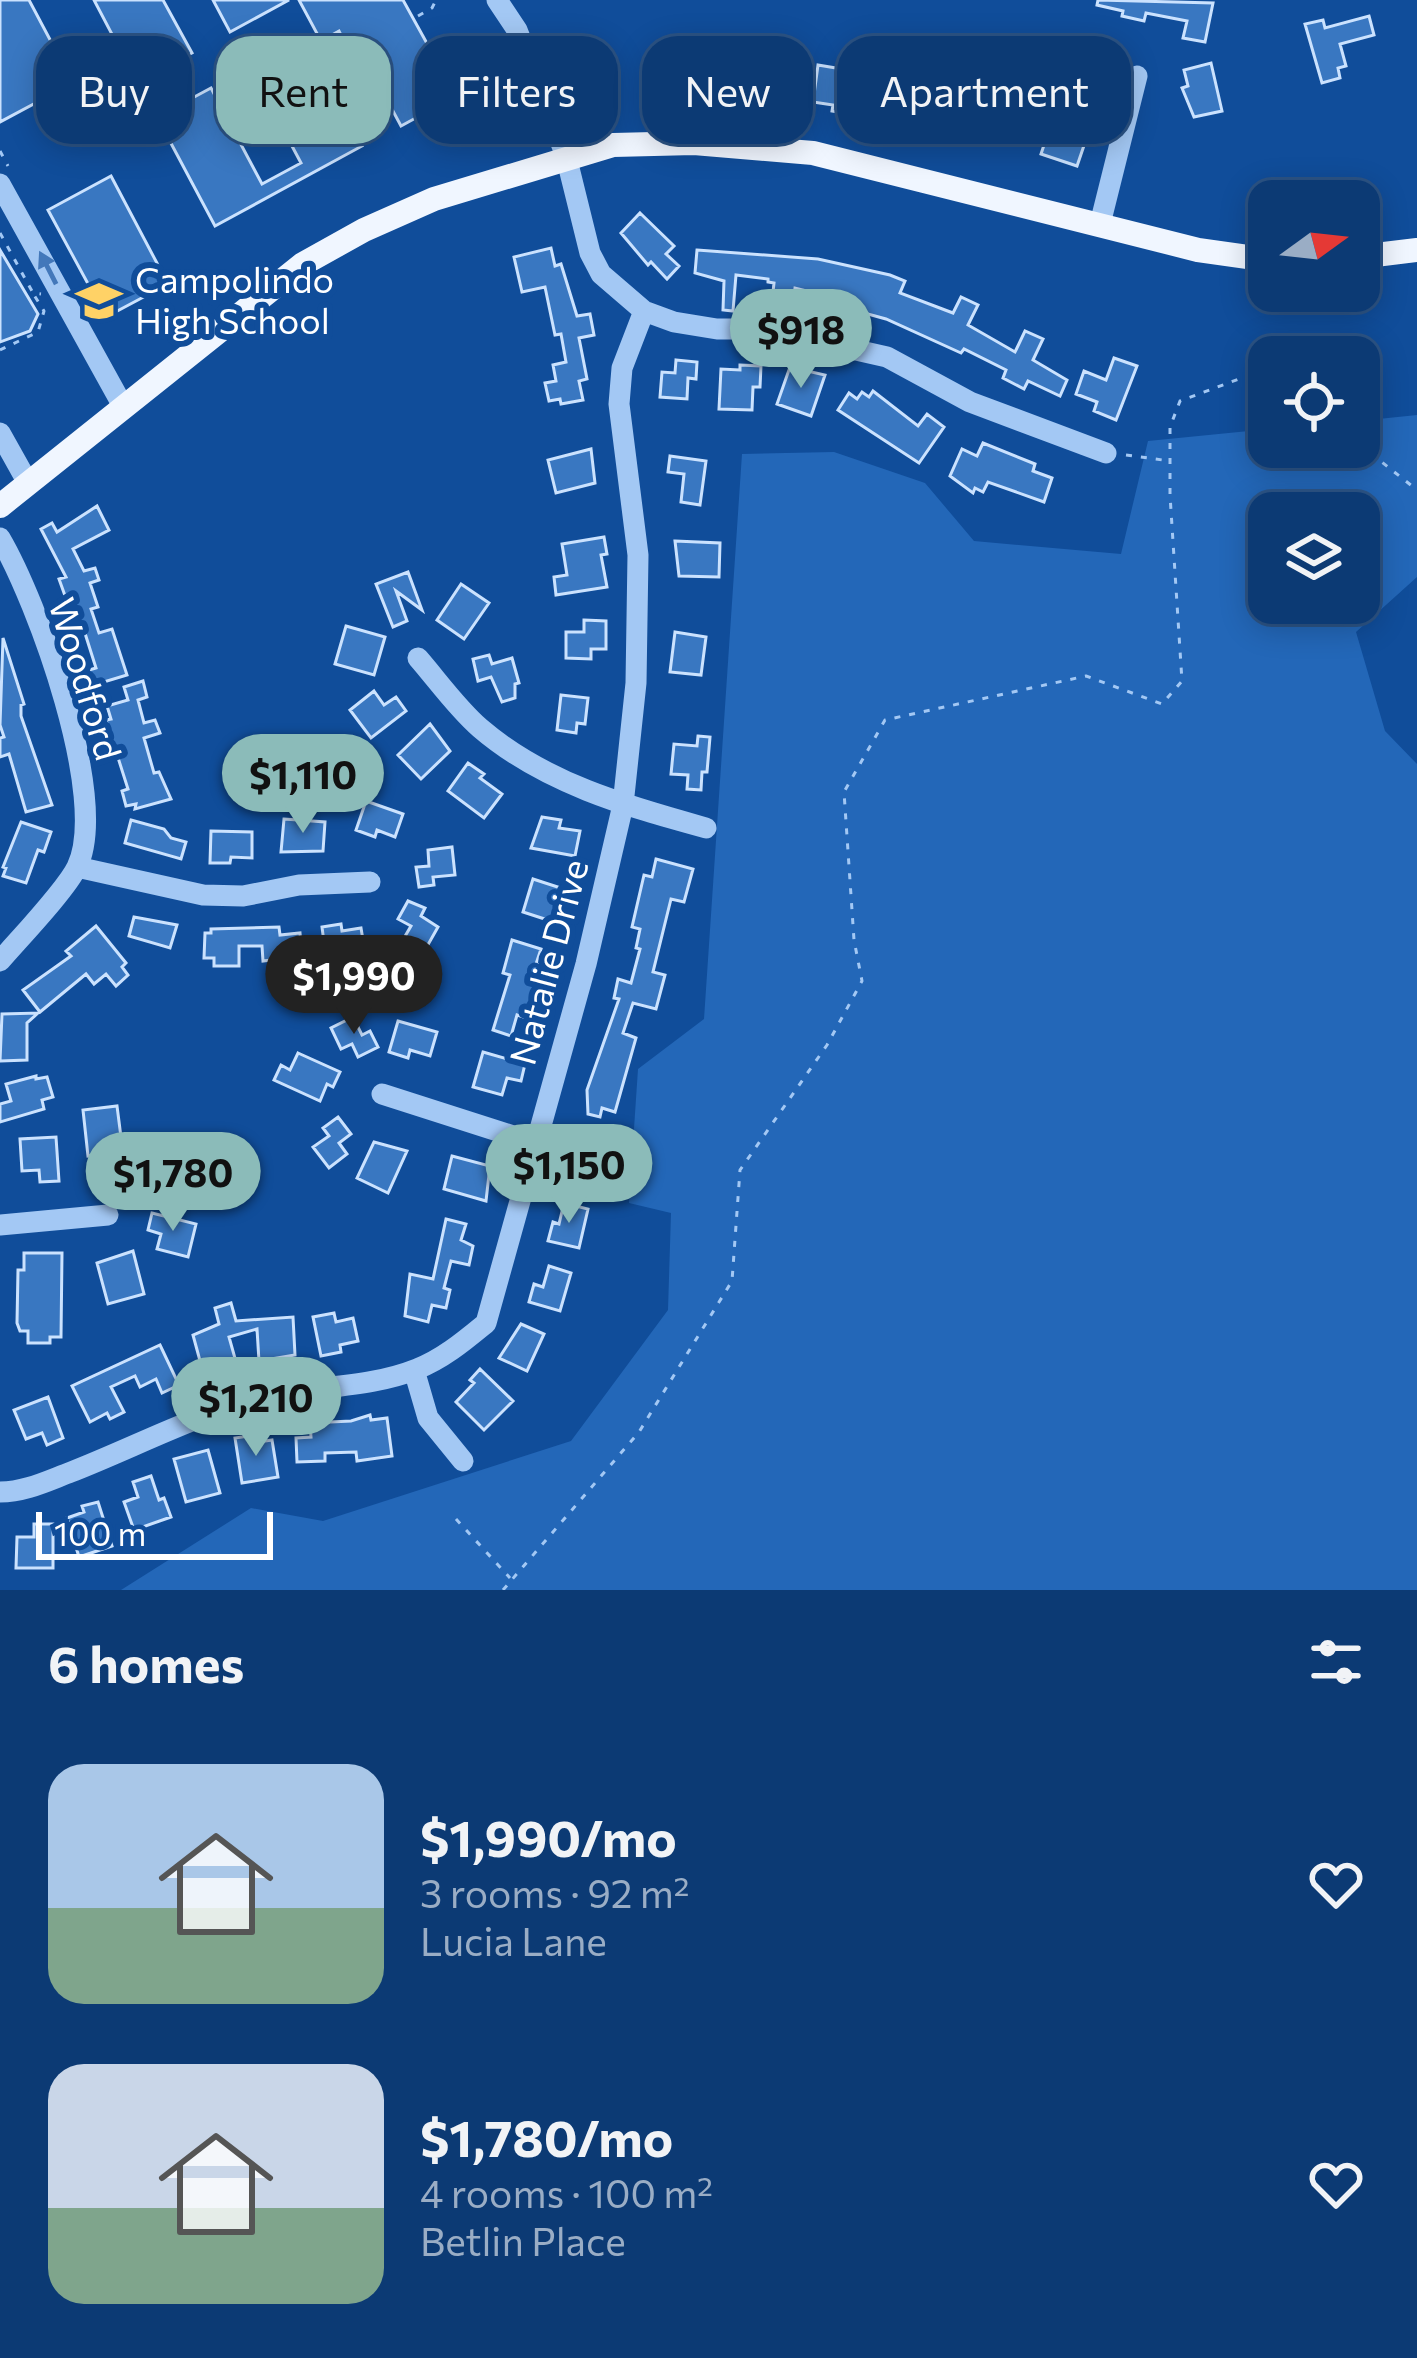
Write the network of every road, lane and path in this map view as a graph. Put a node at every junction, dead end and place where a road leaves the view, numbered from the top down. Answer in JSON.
{"nodes":[{"id":1,"x":436,"y":0,"type":"edge"},
{"id":2,"x":496,"y":0,"type":"edge"},
{"id":3,"x":418,"y":16,"type":"dead end"},
{"id":4,"x":519,"y":36,"type":"edge"},
{"id":5,"x":1137,"y":76,"type":"dead end"},
{"id":6,"x":561,"y":144,"type":"edge"},
{"id":7,"x":566,"y":156,"type":"junction"},
{"id":8,"x":0,"y":184,"type":"edge"},
{"id":9,"x":1100,"y":224,"type":"junction"},
{"id":10,"x":1417,"y":250,"type":"edge"},
{"id":11,"x":1380,"y":254,"type":"edge"},
{"id":12,"x":1248,"y":257,"type":"edge"},
{"id":13,"x":33,"y":293,"type":"dead end"},
{"id":14,"x":644,"y":311,"type":"junction"},
{"id":15,"x":0,"y":350,"type":"edge"},
{"id":16,"x":1248,"y":382,"type":"edge"},
{"id":17,"x":124,"y":408,"type":"junction"},
{"id":18,"x":0,"y":433,"type":"edge"},
{"id":19,"x":1106,"y":453,"type":"joint"},
{"id":20,"x":1170,"y":461,"type":"junction"},
{"id":21,"x":1380,"y":461,"type":"edge"},
{"id":22,"x":28,"y":483,"type":"junction"},
{"id":23,"x":1417,"y":490,"type":"edge"},
{"id":24,"x":0,"y":506,"type":"edge"},
{"id":25,"x":0,"y":538,"type":"edge"},
{"id":26,"x":418,"y":658,"type":"dead end"},
{"id":27,"x":623,"y":805,"type":"junction"},
{"id":28,"x":706,"y":828,"type":"dead end"},
{"id":29,"x":77,"y":867,"type":"junction"},
{"id":30,"x":370,"y":882,"type":"dead end"},
{"id":31,"x":0,"y":961,"type":"edge"},
{"id":32,"x":382,"y":1094,"type":"dead end"},
{"id":33,"x":535,"y":1143,"type":"junction"},
{"id":34,"x":108,"y":1215,"type":"dead end"},
{"id":35,"x":0,"y":1225,"type":"edge"},
{"id":36,"x":414,"y":1370,"type":"junction"},
{"id":37,"x":463,"y":1460,"type":"dead end"},
{"id":38,"x":0,"y":1492,"type":"edge"},
{"id":39,"x":456,"y":1519,"type":"dead end"},
{"id":40,"x":511,"y":1579,"type":"junction"},
{"id":41,"x":503,"y":1590,"type":"edge"}],
"edges":[{"from":1,"to":3,"type":"path"},
{"from":2,"to":4,"type":"street"},
{"from":5,"to":9,"type":"street"},
{"from":6,"to":7,"type":"street"},
{"from":7,"to":9,"type":"main road"},
{"from":7,"to":14,"type":"street"},
{"from":7,"to":17,"type":"main road"},
{"from":17,"to":8,"type":"street","one_way":true},
{"from":9,"to":12,"type":"main road"},
{"from":10,"to":11,"type":"main road"},
{"from":13,"to":15,"type":"path"},
{"from":14,"to":19,"type":"street"},
{"from":14,"to":27,"type":"street","name":"Natalie Drive"},
{"from":16,"to":20,"type":"path"},
{"from":17,"to":22,"type":"main road"},
{"from":18,"to":22,"type":"street"},
{"from":19,"to":20,"type":"path"},
{"from":20,"to":40,"type":"path"},
{"from":21,"to":23,"type":"path"},
{"from":22,"to":24,"type":"main road"},
{"from":25,"to":29,"type":"street","name":"Woodford"},
{"from":26,"to":27,"type":"street"},
{"from":27,"to":28,"type":"street"},
{"from":27,"to":33,"type":"street","name":"Natalie Drive"},
{"from":29,"to":30,"type":"street"},
{"from":29,"to":31,"type":"street"},
{"from":32,"to":33,"type":"street"},
{"from":33,"to":36,"type":"street","name":"Natalie Drive"},
{"from":34,"to":35,"type":"street"},
{"from":36,"to":37,"type":"street"},
{"from":36,"to":38,"type":"street","name":"Natalie Drive"},
{"from":39,"to":40,"type":"path"},
{"from":40,"to":41,"type":"path"}]}
